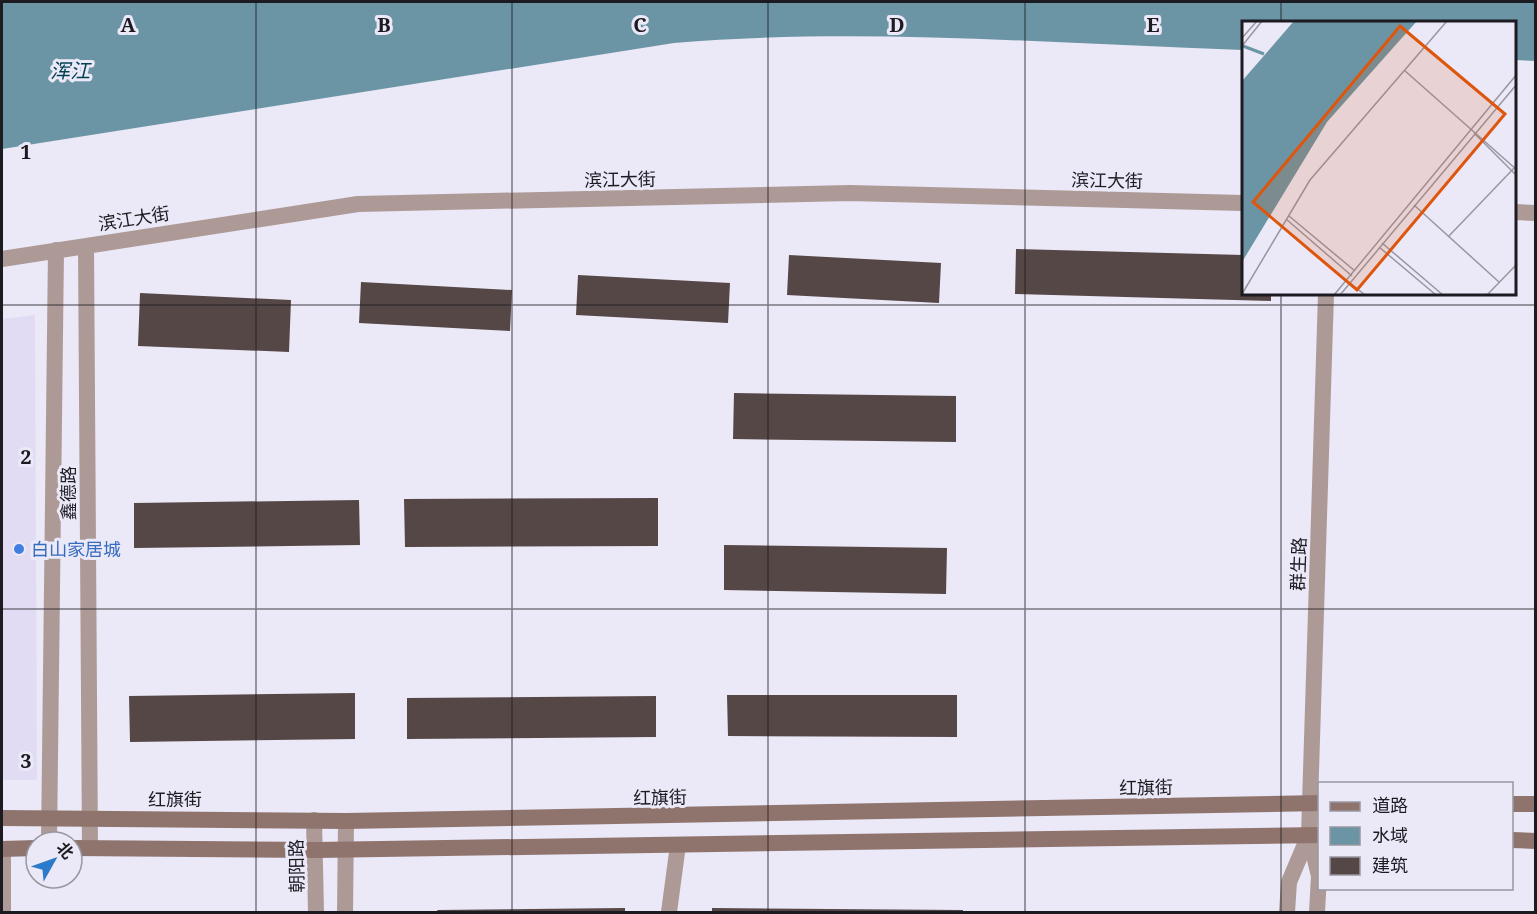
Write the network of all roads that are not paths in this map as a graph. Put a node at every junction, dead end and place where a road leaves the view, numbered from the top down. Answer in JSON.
{"nodes":[{"id":1,"x":1242,"y":203,"type":"edge"},
{"id":2,"x":1516,"y":212,"type":"edge"},
{"id":3,"x":1536,"y":213,"type":"edge"},
{"id":4,"x":86,"y":246,"type":"junction"},
{"id":5,"x":56,"y":250,"type":"junction"},
{"id":6,"x":2,"y":259,"type":"edge"},
{"id":7,"x":1326,"y":296,"type":"edge"},
{"id":8,"x":1315,"y":803,"type":"edge"},
{"id":9,"x":1513,"y":804,"type":"edge"},
{"id":10,"x":1536,"y":804,"type":"edge"},
{"id":11,"x":2,"y":818,"type":"edge"},
{"id":12,"x":50,"y":818,"type":"junction"},
{"id":13,"x":89,"y":818,"type":"junction"},
{"id":14,"x":314,"y":820,"type":"junction"},
{"id":15,"x":346,"y":820,"type":"junction"},
{"id":16,"x":50,"y":830,"type":"edge"},
{"id":17,"x":1314,"y":835,"type":"edge"},
{"id":18,"x":1513,"y":840,"type":"edge"},
{"id":19,"x":1536,"y":841,"type":"edge"},
{"id":20,"x":678,"y":845,"type":"junction"},
{"id":21,"x":24,"y":848,"type":"edge"},
{"id":22,"x":84,"y":848,"type":"edge"},
{"id":23,"x":90,"y":848,"type":"junction"},
{"id":24,"x":2,"y":849,"type":"edge"},
{"id":25,"x":316,"y":850,"type":"junction"},
{"id":26,"x":346,"y":850,"type":"junction"},
{"id":27,"x":1318,"y":868,"type":"edge"},
{"id":28,"x":1318,"y":890,"type":"edge"},
{"id":29,"x":3,"y":912,"type":"edge"},
{"id":30,"x":316,"y":912,"type":"edge"},
{"id":31,"x":345,"y":912,"type":"edge"},
{"id":32,"x":669,"y":912,"type":"edge"},
{"id":33,"x":1287,"y":912,"type":"edge"},
{"id":34,"x":1317,"y":912,"type":"edge"}],
"edges":[{"from":1,"to":4,"type":"street","name":"滨江大街"},
{"from":2,"to":3,"type":"street"},
{"from":4,"to":5,"type":"street","name":"滨江大街"},
{"from":4,"to":13,"type":"street","name":"鑫德路"},
{"from":5,"to":6,"type":"street","name":"滨江大街"},
{"from":5,"to":12,"type":"street","name":"鑫德路"},
{"from":7,"to":8,"type":"street","name":"群生路"},
{"from":8,"to":15,"type":"main road","name":"红旗街"},
{"from":8,"to":17,"type":"street","name":"群生路"},
{"from":9,"to":10,"type":"main road"},
{"from":11,"to":12,"type":"main road","name":"红旗街"},
{"from":12,"to":13,"type":"main road","name":"红旗街"},
{"from":12,"to":16,"type":"street","name":"鑫德路"},
{"from":13,"to":14,"type":"main road","name":"红旗街"},
{"from":13,"to":23,"type":"street","name":"鑫德路"},
{"from":14,"to":15,"type":"main road","name":"红旗街"},
{"from":14,"to":25,"type":"street","name":"朝阳路"},
{"from":15,"to":26,"type":"street"},
{"from":17,"to":20,"type":"main road"},
{"from":17,"to":27,"type":"street","name":"群生路"},
{"from":17,"to":33,"type":"street","name":"群生路"},
{"from":18,"to":19,"type":"main road"},
{"from":20,"to":26,"type":"main road"},
{"from":20,"to":32,"type":"street"},
{"from":21,"to":24,"type":"main road"},
{"from":22,"to":23,"type":"main road"},
{"from":23,"to":25,"type":"main road"},
{"from":24,"to":29,"type":"street"},
{"from":25,"to":26,"type":"main road"},
{"from":25,"to":30,"type":"street","name":"朝阳路"},
{"from":26,"to":31,"type":"street"},
{"from":28,"to":34,"type":"street","name":"群生路"}]}
